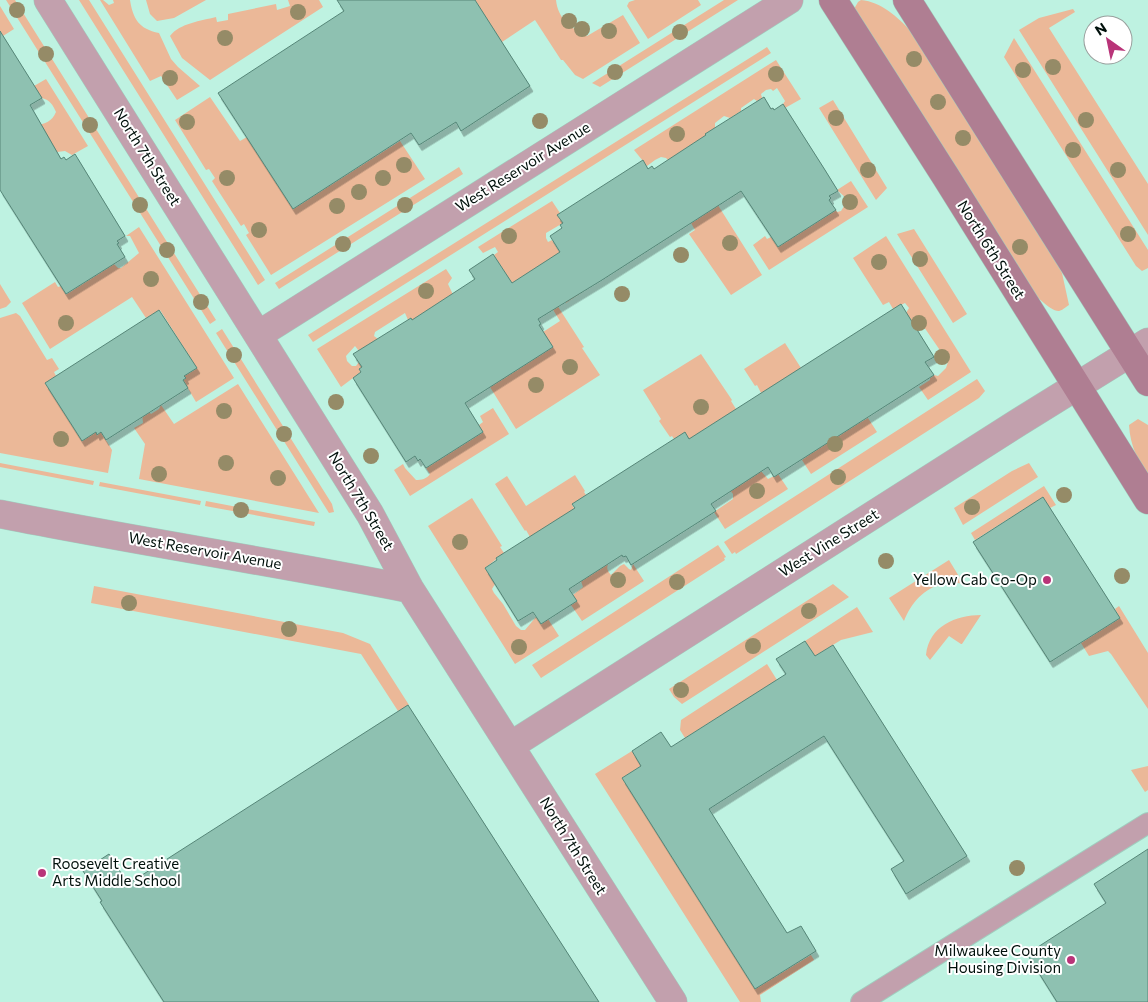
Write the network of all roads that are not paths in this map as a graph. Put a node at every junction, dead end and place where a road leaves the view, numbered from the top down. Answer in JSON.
{"nodes":[{"id":1,"x":48,"y":0,"type":"edge"},
{"id":2,"x":789,"y":0,"type":"edge"},
{"id":3,"x":833,"y":0,"type":"edge"},
{"id":4,"x":907,"y":0,"type":"edge"},
{"id":5,"x":258,"y":334,"type":"junction"},
{"id":6,"x":1139,"y":347,"type":"edge"},
{"id":7,"x":1148,"y":382,"type":"edge"},
{"id":8,"x":1076,"y":387,"type":"junction"},
{"id":9,"x":1148,"y":500,"type":"edge"},
{"id":10,"x":0,"y":514,"type":"edge"},
{"id":11,"x":410,"y":589,"type":"junction"},
{"id":12,"x":510,"y":746,"type":"junction"},
{"id":13,"x":1148,"y":823,"type":"edge"},
{"id":14,"x":673,"y":1002,"type":"edge"},
{"id":15,"x":861,"y":1002,"type":"edge"}],
"edges":[{"from":1,"to":5,"type":"street","name":"North 7th Street"},
{"from":2,"to":5,"type":"street","name":"West Reservoir Avenue"},
{"from":3,"to":8,"type":"main road","name":"North 6th Street"},
{"from":4,"to":6,"type":"main road"},
{"from":5,"to":11,"type":"street","name":"North 7th Street"},
{"from":6,"to":7,"type":"main road"},
{"from":6,"to":8,"type":"street","name":"West Vine Street"},
{"from":8,"to":9,"type":"main road","name":"North 6th Street"},
{"from":8,"to":12,"type":"street","name":"West Vine Street"},
{"from":10,"to":11,"type":"street","name":"West Reservoir Avenue"},
{"from":11,"to":12,"type":"street","name":"North 7th Street"},
{"from":12,"to":14,"type":"street","name":"North 7th Street"},
{"from":13,"to":15,"type":"lane"}]}
